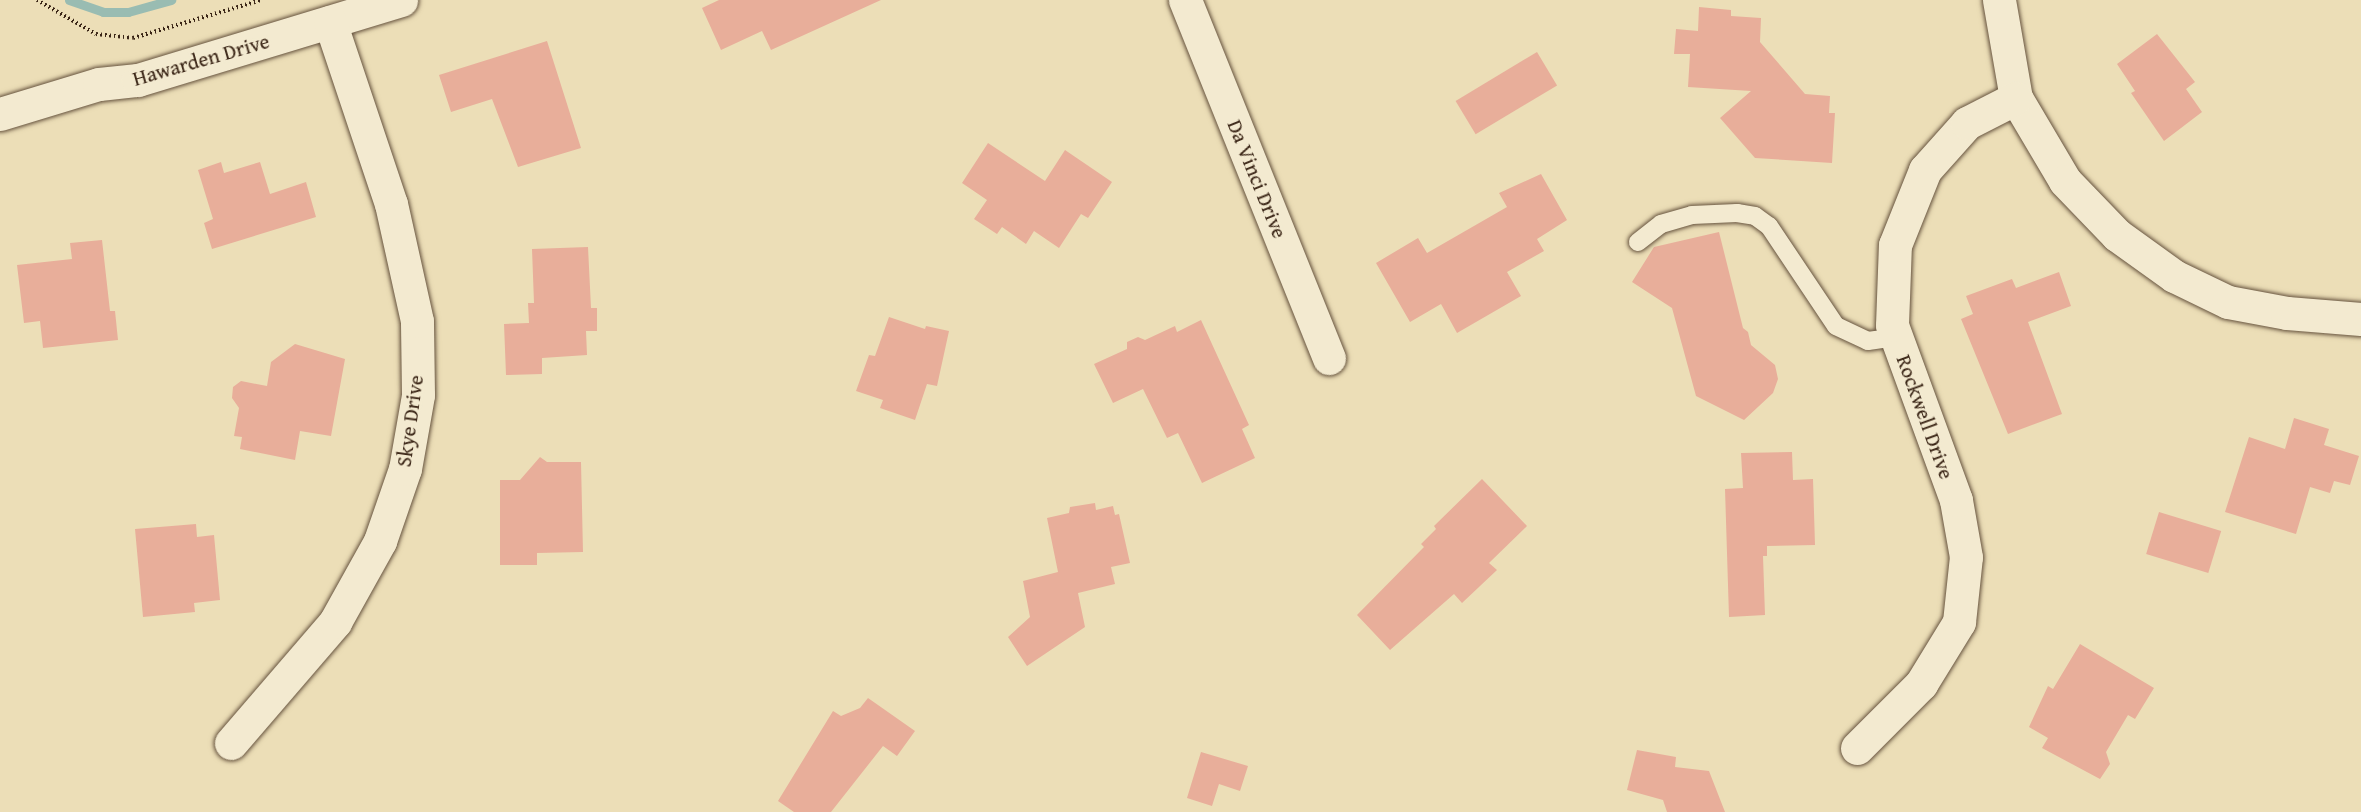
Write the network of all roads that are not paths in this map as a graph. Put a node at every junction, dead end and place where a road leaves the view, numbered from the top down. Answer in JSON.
{"nodes":[{"id":1,"x":401,"y":0,"type":"edge"},
{"id":2,"x":1185,"y":0,"type":"edge"},
{"id":3,"x":1999,"y":0,"type":"edge"},
{"id":4,"x":330,"y":22,"type":"junction"},
{"id":5,"x":2016,"y":98,"type":"junction"},
{"id":6,"x":0,"y":114,"type":"edge"},
{"id":7,"x":1638,"y":242,"type":"dead end"},
{"id":8,"x":2361,"y":319,"type":"edge"},
{"id":9,"x":1896,"y":337,"type":"junction"},
{"id":10,"x":1329,"y":358,"type":"dead end"},
{"id":11,"x":231,"y":743,"type":"dead end"},
{"id":12,"x":1857,"y":748,"type":"dead end"}],
"edges":[{"from":1,"to":4,"type":"street","name":"Hawarden Drive"},
{"from":2,"to":10,"type":"street","name":"Da Vinci Drive"},
{"from":3,"to":5,"type":"street"},
{"from":4,"to":6,"type":"street","name":"Hawarden Drive"},
{"from":4,"to":11,"type":"street","name":"Skye Drive"},
{"from":5,"to":8,"type":"street"},
{"from":5,"to":9,"type":"street","name":"Rockwell Drive"},
{"from":7,"to":9,"type":"lane"},
{"from":9,"to":12,"type":"street","name":"Rockwell Drive"}]}
